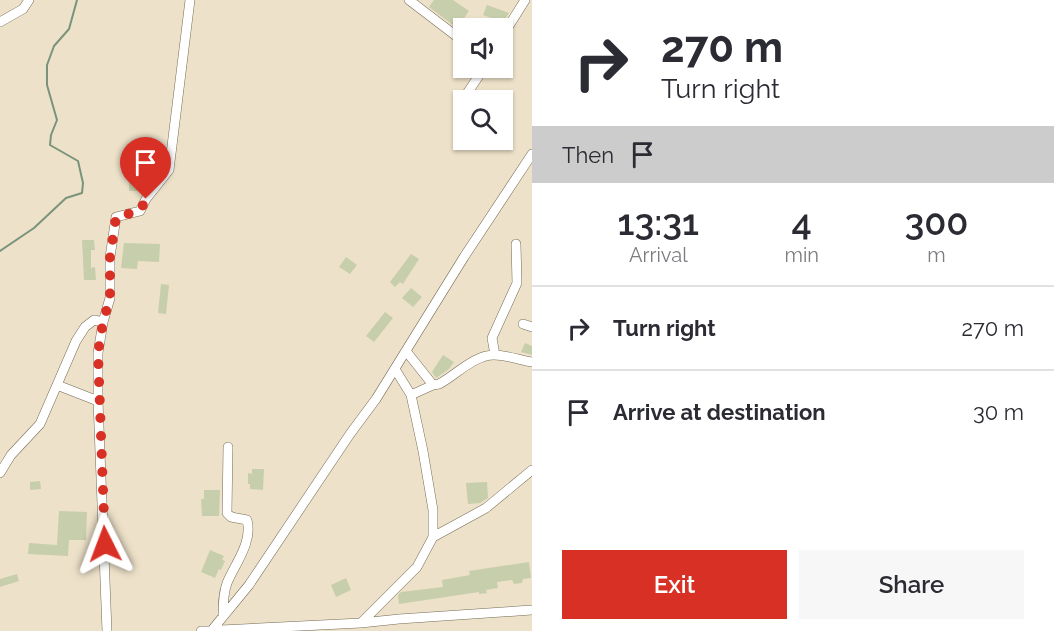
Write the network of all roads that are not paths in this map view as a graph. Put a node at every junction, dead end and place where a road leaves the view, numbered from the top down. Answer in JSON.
{"nodes":[{"id":1,"x":29,"y":0,"type":"edge"},
{"id":2,"x":190,"y":0,"type":"edge"},
{"id":3,"x":409,"y":0,"type":"edge"},
{"id":4,"x":512,"y":0,"type":"edge"},
{"id":5,"x":523,"y":3,"type":"edge"},
{"id":6,"x":513,"y":19,"type":"edge"},
{"id":7,"x":0,"y":22,"type":"edge"},
{"id":8,"x":453,"y":34,"type":"edge"},
{"id":9,"x":532,"y":154,"type":"edge"},
{"id":10,"x":516,"y":244,"type":"dead end"},
{"id":11,"x":103,"y":322,"type":"junction"},
{"id":12,"x":406,"y":351,"type":"junction"},
{"id":13,"x":495,"y":355,"type":"junction"},
{"id":14,"x":532,"y":362,"type":"edge"},
{"id":15,"x":395,"y":369,"type":"junction"},
{"id":16,"x":57,"y":385,"type":"junction"},
{"id":17,"x":434,"y":385,"type":"junction"},
{"id":18,"x":411,"y":395,"type":"junction"},
{"id":19,"x":98,"y":401,"type":"junction"},
{"id":20,"x":228,"y":447,"type":"dead end"},
{"id":21,"x":532,"y":470,"type":"edge"},
{"id":22,"x":0,"y":473,"type":"edge"},
{"id":23,"x":433,"y":537,"type":"junction"},
{"id":24,"x":532,"y":610,"type":"edge"},
{"id":25,"x":223,"y":616,"type":"junction"},
{"id":26,"x":361,"y":623,"type":"junction"},
{"id":27,"x":336,"y":628,"type":"edge"},
{"id":28,"x":212,"y":630,"type":"edge"},
{"id":29,"x":108,"y":631,"type":"edge"},
{"id":30,"x":201,"y":631,"type":"edge"}],
"edges":[{"from":1,"to":7,"type":"street"},
{"from":2,"to":11,"type":"street"},
{"from":3,"to":8,"type":"street"},
{"from":4,"to":5,"type":"street"},
{"from":5,"to":6,"type":"street"},
{"from":9,"to":12,"type":"street"},
{"from":10,"to":13,"type":"street"},
{"from":11,"to":16,"type":"street"},
{"from":11,"to":19,"type":"street"},
{"from":12,"to":15,"type":"street"},
{"from":12,"to":17,"type":"street"},
{"from":13,"to":14,"type":"street"},
{"from":13,"to":17,"type":"street"},
{"from":15,"to":18,"type":"street"},
{"from":15,"to":25,"type":"street"},
{"from":16,"to":19,"type":"street"},
{"from":16,"to":22,"type":"street"},
{"from":17,"to":18,"type":"street"},
{"from":18,"to":23,"type":"street"},
{"from":19,"to":29,"type":"street"},
{"from":20,"to":25,"type":"street"},
{"from":21,"to":23,"type":"street"},
{"from":23,"to":26,"type":"street"},
{"from":24,"to":26,"type":"street"},
{"from":25,"to":28,"type":"street"},
{"from":26,"to":27,"type":"street"},
{"from":27,"to":28,"type":"street"},
{"from":28,"to":30,"type":"street"}]}
